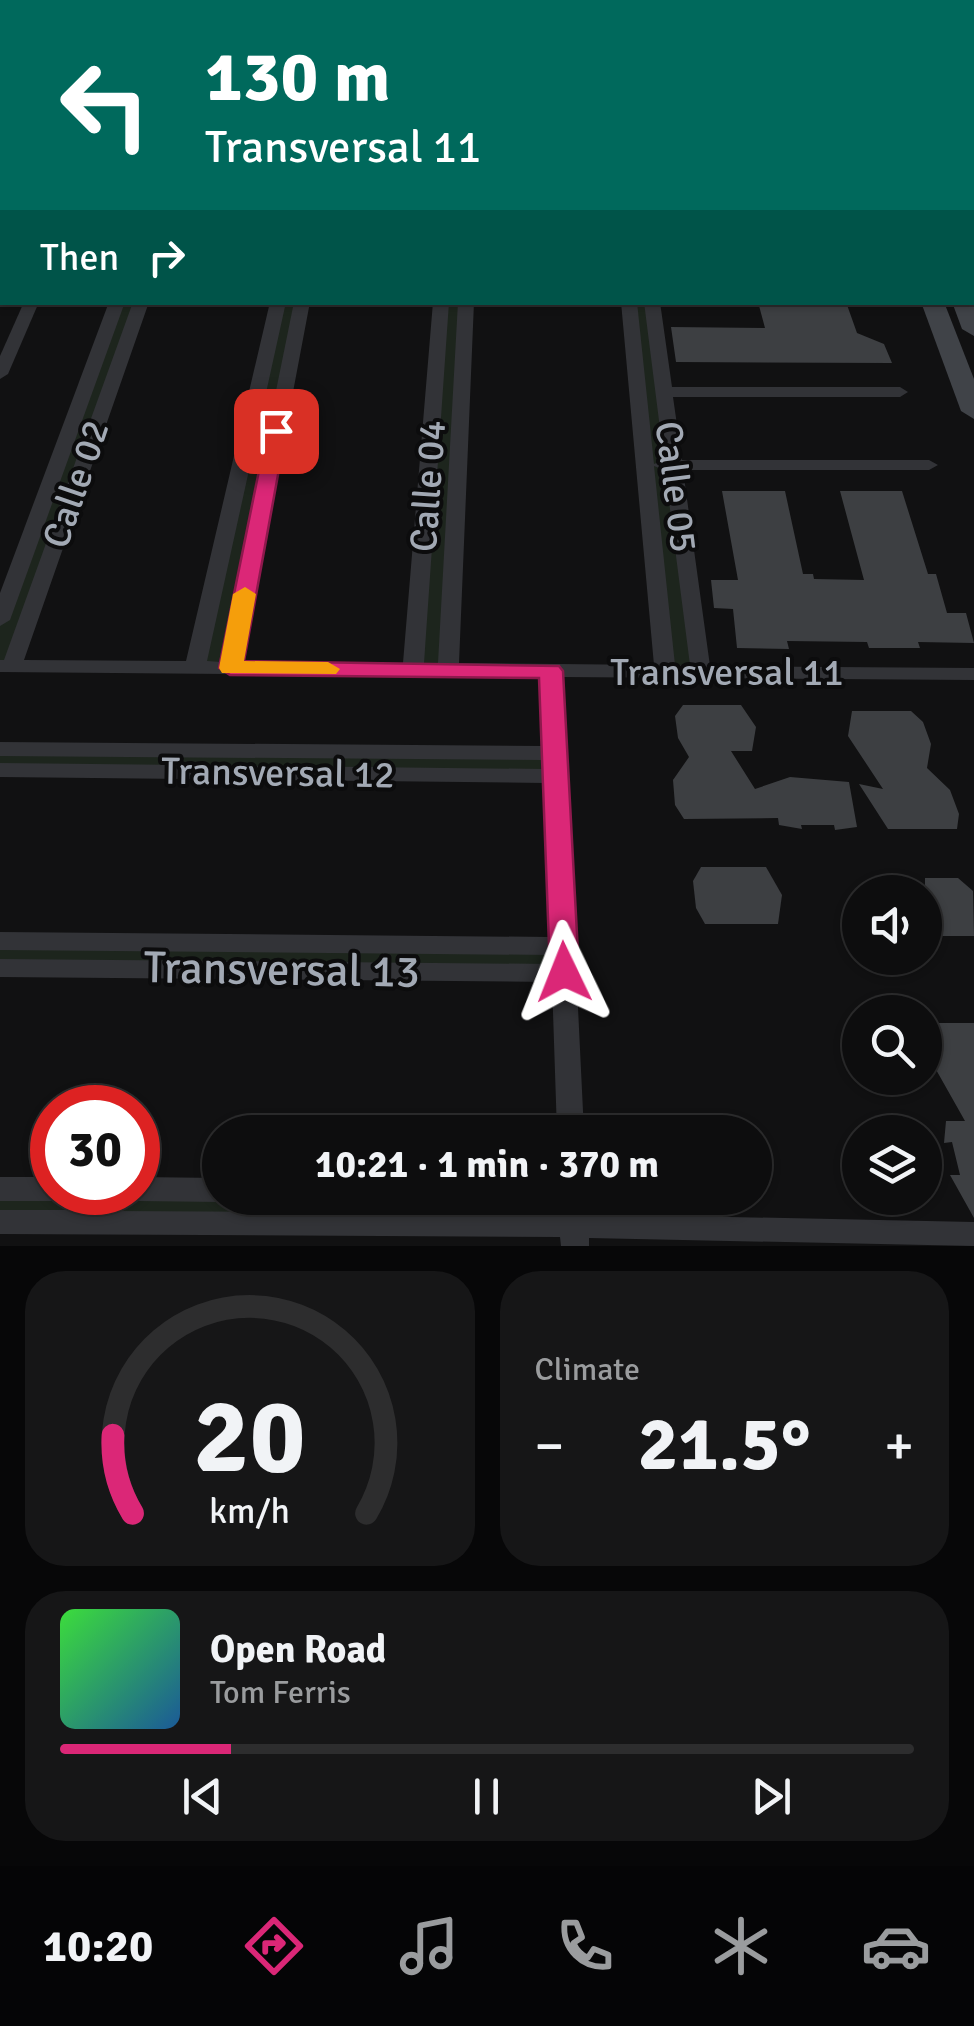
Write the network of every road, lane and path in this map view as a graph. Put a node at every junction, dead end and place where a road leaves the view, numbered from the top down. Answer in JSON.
{"nodes":[{"id":1,"x":31,"y":305,"type":"edge"},
{"id":2,"x":116,"y":305,"type":"edge"},
{"id":3,"x":140,"y":305,"type":"edge"},
{"id":4,"x":277,"y":305,"type":"edge"},
{"id":5,"x":301,"y":305,"type":"edge"},
{"id":6,"x":442,"y":305,"type":"edge"},
{"id":7,"x":466,"y":305,"type":"edge"},
{"id":8,"x":629,"y":305,"type":"edge"},
{"id":9,"x":652,"y":305,"type":"edge"},
{"id":10,"x":933,"y":305,"type":"edge"},
{"id":11,"x":964,"y":305,"type":"edge"},
{"id":12,"x":974,"y":330,"type":"edge"},
{"id":13,"x":3,"y":361,"type":"edge"},
{"id":14,"x":900,"y":392,"type":"dead end"},
{"id":15,"x":664,"y":394,"type":"junction"},
{"id":16,"x":638,"y":396,"type":"junction"},
{"id":17,"x":974,"y":410,"type":"edge"},
{"id":18,"x":641,"y":425,"type":"junction"},
{"id":19,"x":668,"y":426,"type":"junction"},
{"id":20,"x":58,"y":463,"type":"junction"},
{"id":21,"x":242,"y":463,"type":"junction"},
{"id":22,"x":270,"y":463,"type":"junction"},
{"id":23,"x":84,"y":464,"type":"junction"},
{"id":24,"x":644,"y":465,"type":"junction"},
{"id":25,"x":929,"y":465,"type":"dead end"},
{"id":26,"x":674,"y":466,"type":"junction"},
{"id":27,"x":429,"y":470,"type":"junction"},
{"id":28,"x":457,"y":470,"type":"junction"},
{"id":29,"x":221,"y":556,"type":"junction"},
{"id":30,"x":252,"y":556,"type":"junction"},
{"id":31,"x":0,"y":620,"type":"edge"},
{"id":32,"x":6,"y":666,"type":"edge"},
{"id":33,"x":195,"y":668,"type":"junction"},
{"id":34,"x":230,"y":668,"type":"junction"},
{"id":35,"x":413,"y":670,"type":"junction"},
{"id":36,"x":448,"y":670,"type":"junction"},
{"id":37,"x":551,"y":671,"type":"junction"},
{"id":38,"x":664,"y":672,"type":"junction"},
{"id":39,"x":701,"y":672,"type":"junction"},
{"id":40,"x":974,"y":674,"type":"edge"},
{"id":41,"x":0,"y":749,"type":"edge"},
{"id":42,"x":188,"y":761,"type":"junction"},
{"id":43,"x":556,"y":764,"type":"junction"},
{"id":44,"x":0,"y":770,"type":"edge"},
{"id":45,"x":0,"y":940,"type":"edge"},
{"id":46,"x":146,"y":942,"type":"junction"},
{"id":47,"x":564,"y":946,"type":"junction"},
{"id":48,"x":0,"y":968,"type":"edge"},
{"id":49,"x":137,"y":968,"type":"junction"},
{"id":50,"x":565,"y":973,"type":"junction"},
{"id":51,"x":570,"y":1115,"type":"edge"},
{"id":52,"x":0,"y":1188,"type":"edge"},
{"id":53,"x":30,"y":1189,"type":"edge"},
{"id":54,"x":160,"y":1190,"type":"edge"},
{"id":55,"x":202,"y":1190,"type":"edge"},
{"id":56,"x":95,"y":1215,"type":"edge"},
{"id":57,"x":248,"y":1215,"type":"edge"},
{"id":58,"x":409,"y":1215,"type":"edge"},
{"id":59,"x":0,"y":1222,"type":"edge"},
{"id":60,"x":93,"y":1223,"type":"junction"},
{"id":61,"x":574,"y":1223,"type":"edge"},
{"id":62,"x":974,"y":1234,"type":"edge"}],
"edges":[{"from":1,"to":13,"type":"street"},
{"from":2,"to":20,"type":"street","name":"Calle 02"},
{"from":3,"to":23,"type":"street","name":"Calle 02"},
{"from":4,"to":21,"type":"street"},
{"from":5,"to":22,"type":"street"},
{"from":6,"to":27,"type":"street","name":"Calle 04"},
{"from":7,"to":28,"type":"street","name":"Calle 04"},
{"from":8,"to":16,"type":"street","name":"Calle 05"},
{"from":9,"to":15,"type":"street","name":"Calle 05"},
{"from":10,"to":17,"type":"street"},
{"from":11,"to":12,"type":"street"},
{"from":14,"to":15,"type":"street"},
{"from":15,"to":16,"type":"street"},
{"from":15,"to":19,"type":"street","name":"Calle 05"},
{"from":16,"to":18,"type":"street","name":"Calle 05"},
{"from":18,"to":19,"type":"street"},
{"from":18,"to":24,"type":"street","name":"Calle 05"},
{"from":19,"to":26,"type":"street","name":"Calle 05"},
{"from":20,"to":23,"type":"street"},
{"from":20,"to":31,"type":"street","name":"Calle 02"},
{"from":21,"to":22,"type":"street"},
{"from":21,"to":29,"type":"street"},
{"from":22,"to":30,"type":"street"},
{"from":23,"to":32,"type":"street","name":"Calle 02"},
{"from":24,"to":26,"type":"street"},
{"from":24,"to":38,"type":"street","name":"Calle 05"},
{"from":25,"to":26,"type":"street"},
{"from":26,"to":39,"type":"street","name":"Calle 05"},
{"from":27,"to":28,"type":"street"},
{"from":27,"to":35,"type":"street","name":"Calle 04"},
{"from":28,"to":36,"type":"street","name":"Calle 04"},
{"from":29,"to":30,"type":"street"},
{"from":29,"to":33,"type":"street"},
{"from":30,"to":34,"type":"street"},
{"from":32,"to":33,"type":"street","name":"Transversal 11"},
{"from":33,"to":34,"type":"street","name":"Transversal 11"},
{"from":34,"to":35,"type":"street","name":"Transversal 11"},
{"from":35,"to":36,"type":"street","name":"Transversal 11"},
{"from":36,"to":37,"type":"street","name":"Transversal 11"},
{"from":37,"to":38,"type":"street","name":"Transversal 11"},
{"from":37,"to":43,"type":"street"},
{"from":38,"to":39,"type":"street","name":"Transversal 11"},
{"from":39,"to":40,"type":"street","name":"Transversal 11"},
{"from":41,"to":42,"type":"street","name":"Transversal 12"},
{"from":42,"to":43,"type":"street","name":"Transversal 12"},
{"from":42,"to":44,"type":"street","name":"Transversal 12"},
{"from":43,"to":47,"type":"street"},
{"from":45,"to":46,"type":"street","name":"Transversal 13"},
{"from":46,"to":47,"type":"street","name":"Transversal 13"},
{"from":46,"to":49,"type":"street"},
{"from":47,"to":50,"type":"street"},
{"from":48,"to":49,"type":"street","name":"Transversal 13"},
{"from":49,"to":50,"type":"street","name":"Transversal 13"},
{"from":50,"to":51,"type":"street"},
{"from":52,"to":53,"type":"street"},
{"from":54,"to":55,"type":"street"},
{"from":56,"to":60,"type":"street"},
{"from":57,"to":60,"type":"street"},
{"from":58,"to":61,"type":"street"},
{"from":59,"to":60,"type":"street"},
{"from":61,"to":62,"type":"street"}]}
